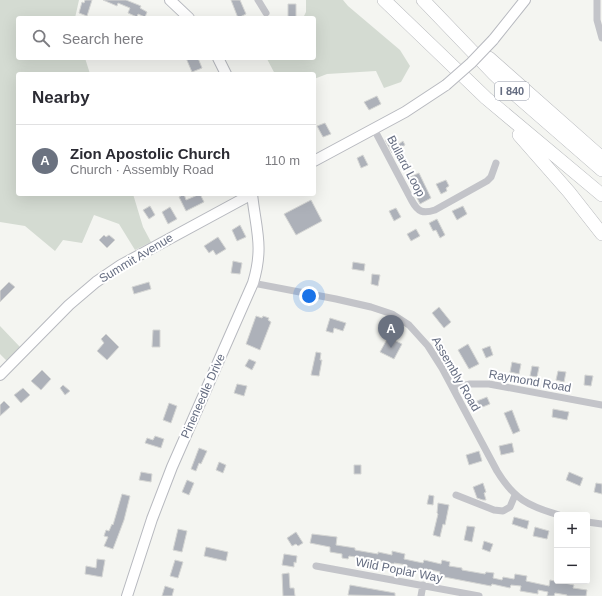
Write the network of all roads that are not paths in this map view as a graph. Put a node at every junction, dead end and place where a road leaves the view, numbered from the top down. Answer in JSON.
{"nodes":[{"id":1,"x":170,"y":0,"type":"edge"},
{"id":2,"x":258,"y":0,"type":"edge"},
{"id":3,"x":384,"y":0,"type":"edge"},
{"id":4,"x":525,"y":0,"type":"edge"},
{"id":5,"x":597,"y":0,"type":"edge"},
{"id":6,"x":426,"y":3,"type":"edge"},
{"id":7,"x":266,"y":13,"type":"dead end"},
{"id":8,"x":187,"y":16,"type":"edge"},
{"id":9,"x":602,"y":38,"type":"edge"},
{"id":10,"x":219,"y":60,"type":"edge"},
{"id":11,"x":225,"y":72,"type":"edge"},
{"id":12,"x":486,"y":98,"type":"junction"},
{"id":13,"x":550,"y":111,"type":"junction"},
{"id":14,"x":374,"y":129,"type":"junction"},
{"id":15,"x":602,"y":147,"type":"edge"},
{"id":16,"x":602,"y":158,"type":"edge"},
{"id":17,"x":316,"y":160,"type":"edge"},
{"id":18,"x":496,"y":163,"type":"dead end"},
{"id":19,"x":602,"y":170,"type":"edge"},
{"id":20,"x":602,"y":195,"type":"edge"},
{"id":21,"x":248,"y":196,"type":"edge"},
{"id":22,"x":252,"y":196,"type":"edge"},
{"id":23,"x":602,"y":234,"type":"edge"},
{"id":24,"x":253,"y":283,"type":"junction"},
{"id":25,"x":0,"y":375,"type":"edge"},
{"id":26,"x":454,"y":388,"type":"junction"},
{"id":27,"x":602,"y":405,"type":"edge"},
{"id":28,"x":456,"y":495,"type":"dead end"},
{"id":29,"x":515,"y":495,"type":"junction"},
{"id":30,"x":554,"y":513,"type":"edge"},
{"id":31,"x":590,"y":522,"type":"edge"},
{"id":32,"x":602,"y":524,"type":"edge"},
{"id":33,"x":316,"y":566,"type":"dead end"},
{"id":34,"x":423,"y":585,"type":"junction"},
{"id":35,"x":127,"y":596,"type":"edge"},
{"id":36,"x":421,"y":596,"type":"edge"},
{"id":37,"x":479,"y":596,"type":"edge"}],
"edges":[{"from":1,"to":8,"type":"main road"},
{"from":2,"to":7,"type":"street"},
{"from":3,"to":12,"type":"highway","number":"I 840"},
{"from":4,"to":14,"type":"main road","bridge":true},
{"from":5,"to":9,"type":"street"},
{"from":6,"to":13,"type":"highway"},
{"from":6,"to":19,"type":"highway","number":"I 840"},
{"from":10,"to":11,"type":"main road"},
{"from":12,"to":20,"type":"highway","number":"I 840"},
{"from":12,"to":23,"type":"highway"},
{"from":13,"to":15,"type":"highway"},
{"from":13,"to":16,"type":"highway"},
{"from":14,"to":17,"type":"main road"},
{"from":14,"to":18,"type":"street","name":"Bullard Loop"},
{"from":21,"to":25,"type":"main road","name":"Summit Avenue"},
{"from":22,"to":24,"type":"main road","name":"Pineneedle Drive"},
{"from":24,"to":26,"type":"street","name":"Assembly Road"},
{"from":24,"to":35,"type":"main road","name":"Pineneedle Drive"},
{"from":26,"to":27,"type":"street","name":"Raymond Road"},
{"from":26,"to":29,"type":"street","name":"Assembly Road"},
{"from":28,"to":29,"type":"street"},
{"from":29,"to":30,"type":"street","name":"Assembly Road"},
{"from":31,"to":32,"type":"street"},
{"from":33,"to":34,"type":"street","name":"Wild Poplar Way"},
{"from":34,"to":36,"type":"street"},
{"from":34,"to":37,"type":"street","name":"Wild Poplar Way"}]}
